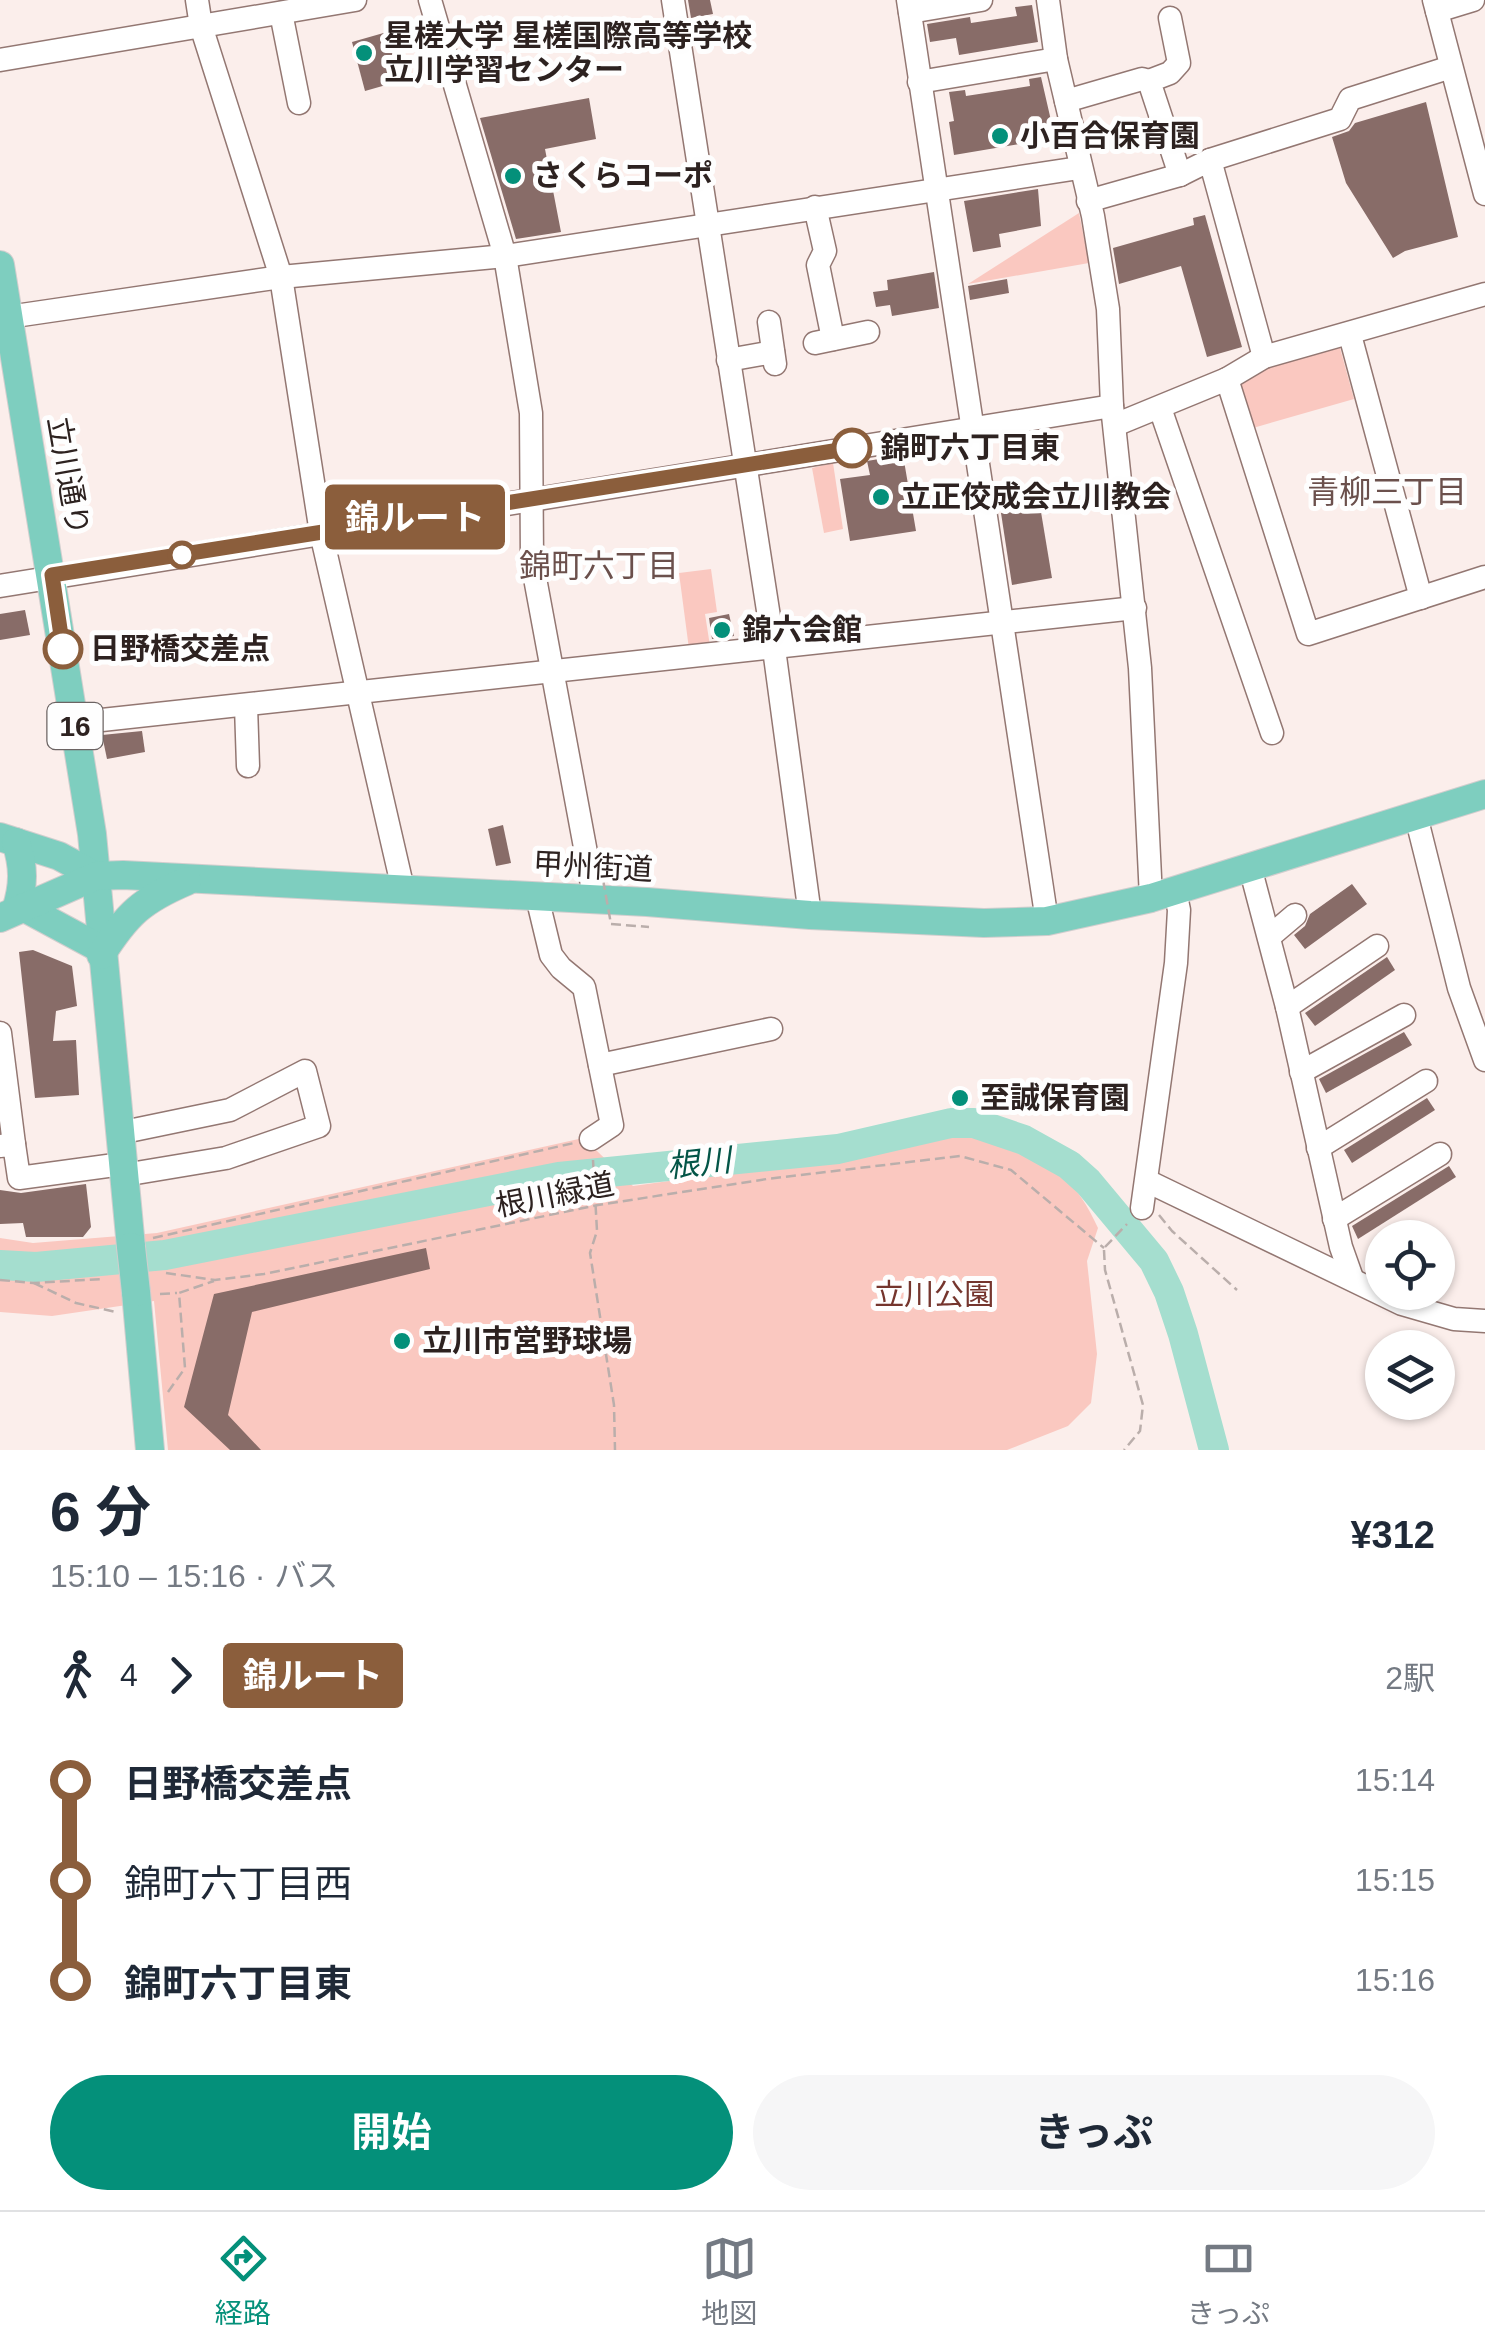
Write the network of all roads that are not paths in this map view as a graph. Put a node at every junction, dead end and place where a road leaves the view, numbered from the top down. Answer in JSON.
{"nodes":[{"id":1,"x":197,"y":0,"type":"edge"},
{"id":2,"x":356,"y":0,"type":"edge"},
{"id":3,"x":430,"y":0,"type":"edge"},
{"id":4,"x":673,"y":0,"type":"edge"},
{"id":5,"x":981,"y":0,"type":"edge"},
{"id":6,"x":1048,"y":0,"type":"edge"},
{"id":7,"x":1473,"y":0,"type":"edge"},
{"id":8,"x":1440,"y":4,"type":"edge"},
{"id":9,"x":908,"y":6,"type":"edge"},
{"id":10,"x":280,"y":13,"type":"junction"},
{"id":11,"x":1170,"y":18,"type":"dead end"},
{"id":12,"x":201,"y":26,"type":"junction"},
{"id":13,"x":1056,"y":59,"type":"junction"},
{"id":14,"x":0,"y":60,"type":"edge"},
{"id":15,"x":1451,"y":67,"type":"junction"},
{"id":16,"x":1150,"y":81,"type":"junction"},
{"id":17,"x":919,"y":82,"type":"junction"},
{"id":18,"x":1066,"y":101,"type":"junction"},
{"id":19,"x":299,"y":103,"type":"dead end"},
{"id":20,"x":1210,"y":160,"type":"junction"},
{"id":21,"x":1079,"y":168,"type":"junction"},
{"id":22,"x":1180,"y":175,"type":"junction"},
{"id":23,"x":935,"y":189,"type":"junction"},
{"id":24,"x":1485,"y":194,"type":"edge"},
{"id":25,"x":1088,"y":201,"type":"junction"},
{"id":26,"x":815,"y":207,"type":"junction"},
{"id":27,"x":705,"y":223,"type":"junction"},
{"id":28,"x":505,"y":256,"type":"junction"},
{"id":29,"x":0,"y":266,"type":"edge"},
{"id":30,"x":281,"y":277,"type":"junction"},
{"id":31,"x":1485,"y":294,"type":"edge"},
{"id":32,"x":8,"y":317,"type":"junction"},
{"id":33,"x":769,"y":322,"type":"dead end"},
{"id":34,"x":868,"y":332,"type":"dead end"},
{"id":35,"x":1350,"y":335,"type":"junction"},
{"id":36,"x":1264,"y":357,"type":"junction"},
{"id":37,"x":728,"y":360,"type":"junction"},
{"id":38,"x":1227,"y":379,"type":"junction"},
{"id":39,"x":1160,"y":408,"type":"junction"},
{"id":40,"x":1113,"y":416,"type":"junction"},
{"id":41,"x":972,"y":429,"type":"junction"},
{"id":42,"x":745,"y":464,"type":"junction"},
{"id":43,"x":531,"y":498,"type":"junction"},
{"id":44,"x":321,"y":533,"type":"junction"},
{"id":45,"x":52,"y":575,"type":"junction"},
{"id":46,"x":1485,"y":577,"type":"edge"},
{"id":47,"x":0,"y":586,"type":"edge"},
{"id":48,"x":1420,"y":598,"type":"junction"},
{"id":49,"x":1135,"y":608,"type":"junction"},
{"id":50,"x":1002,"y":622,"type":"junction"},
{"id":51,"x":774,"y":649,"type":"junction"},
{"id":52,"x":550,"y":671,"type":"junction"},
{"id":53,"x":360,"y":693,"type":"junction"},
{"id":54,"x":246,"y":706,"type":"junction"},
{"id":55,"x":74,"y":723,"type":"junction"},
{"id":56,"x":1272,"y":733,"type":"dead end"},
{"id":57,"x":248,"y":766,"type":"dead end"},
{"id":58,"x":1485,"y":794,"type":"edge"},
{"id":59,"x":1416,"y":816,"type":"junction"},
{"id":60,"x":8,"y":840,"type":"edge"},
{"id":61,"x":1250,"y":867,"type":"junction"},
{"id":62,"x":96,"y":876,"type":"junction"},
{"id":63,"x":188,"y":880,"type":"junction"},
{"id":64,"x":403,"y":889,"type":"junction"},
{"id":65,"x":1163,"y":895,"type":"junction"},
{"id":66,"x":537,"y":897,"type":"junction"},
{"id":67,"x":603,"y":902,"type":"junction"},
{"id":68,"x":13,"y":912,"type":"edge"},
{"id":69,"x":810,"y":915,"type":"junction"},
{"id":70,"x":1295,"y":915,"type":"dead end"},
{"id":71,"x":1047,"y":920,"type":"junction"},
{"id":72,"x":1269,"y":936,"type":"junction"},
{"id":73,"x":1377,"y":946,"type":"dead end"},
{"id":74,"x":101,"y":952,"type":"junction"},
{"id":75,"x":1286,"y":1007,"type":"junction"},
{"id":76,"x":1404,"y":1015,"type":"dead end"},
{"id":77,"x":1477,"y":1015,"type":"edge"},
{"id":78,"x":770,"y":1029,"type":"dead end"},
{"id":79,"x":0,"y":1033,"type":"edge"},
{"id":80,"x":1485,"y":1060,"type":"edge"},
{"id":81,"x":600,"y":1064,"type":"junction"},
{"id":82,"x":3,"y":1072,"type":"edge"},
{"id":83,"x":1301,"y":1072,"type":"junction"},
{"id":84,"x":1426,"y":1081,"type":"dead end"},
{"id":85,"x":5,"y":1110,"type":"edge"},
{"id":86,"x":119,"y":1133,"type":"junction"},
{"id":87,"x":7,"y":1145,"type":"edge"},
{"id":88,"x":591,"y":1145,"type":"road end"},
{"id":89,"x":1318,"y":1148,"type":"junction"},
{"id":90,"x":1440,"y":1154,"type":"dead end"},
{"id":91,"x":123,"y":1170,"type":"junction"},
{"id":92,"x":1334,"y":1219,"type":"junction"},
{"id":93,"x":1352,"y":1278,"type":"junction"},
{"id":94,"x":1485,"y":1320,"type":"edge"},
{"id":95,"x":150,"y":1450,"type":"edge"}],
"edges":[{"from":1,"to":12,"type":"street"},
{"from":2,"to":10,"type":"street"},
{"from":3,"to":28,"type":"street"},
{"from":4,"to":27,"type":"street"},
{"from":5,"to":9,"type":"street"},
{"from":6,"to":13,"type":"street"},
{"from":7,"to":8,"type":"street"},
{"from":8,"to":15,"type":"street"},
{"from":9,"to":17,"type":"street"},
{"from":10,"to":12,"type":"street"},
{"from":10,"to":19,"type":"street"},
{"from":11,"to":16,"type":"street"},
{"from":12,"to":14,"type":"street"},
{"from":12,"to":30,"type":"street"},
{"from":13,"to":17,"type":"street"},
{"from":13,"to":18,"type":"street"},
{"from":15,"to":20,"type":"street"},
{"from":15,"to":24,"type":"street"},
{"from":16,"to":18,"type":"street"},
{"from":16,"to":22,"type":"street"},
{"from":17,"to":23,"type":"street"},
{"from":18,"to":21,"type":"street"},
{"from":20,"to":22,"type":"street"},
{"from":20,"to":36,"type":"street"},
{"from":21,"to":23,"type":"street"},
{"from":21,"to":25,"type":"street"},
{"from":22,"to":25,"type":"street"},
{"from":23,"to":26,"type":"street"},
{"from":23,"to":41,"type":"street"},
{"from":25,"to":40,"type":"street"},
{"from":26,"to":27,"type":"street"},
{"from":26,"to":34,"type":"street"},
{"from":27,"to":28,"type":"street"},
{"from":27,"to":37,"type":"street"},
{"from":28,"to":30,"type":"street"},
{"from":28,"to":43,"type":"street"},
{"from":29,"to":32,"type":"main road","name":"立川通り","number":"16"},
{"from":30,"to":32,"type":"street"},
{"from":30,"to":44,"type":"street"},
{"from":31,"to":35,"type":"street"},
{"from":32,"to":45,"type":"main road","name":"立川通り","number":"16"},
{"from":33,"to":37,"type":"street"},
{"from":35,"to":36,"type":"street"},
{"from":35,"to":48,"type":"street"},
{"from":36,"to":38,"type":"street"},
{"from":37,"to":42,"type":"street"},
{"from":38,"to":39,"type":"street"},
{"from":38,"to":48,"type":"street"},
{"from":39,"to":40,"type":"street"},
{"from":39,"to":56,"type":"street"},
{"from":40,"to":41,"type":"street"},
{"from":40,"to":49,"type":"street"},
{"from":41,"to":42,"type":"street"},
{"from":41,"to":50,"type":"street"},
{"from":42,"to":43,"type":"street"},
{"from":42,"to":51,"type":"street"},
{"from":43,"to":44,"type":"street"},
{"from":43,"to":52,"type":"street"},
{"from":44,"to":45,"type":"street"},
{"from":44,"to":53,"type":"street"},
{"from":45,"to":47,"type":"street"},
{"from":45,"to":55,"type":"main road","name":"立川通り","number":"16"},
{"from":46,"to":48,"type":"street"},
{"from":49,"to":50,"type":"street"},
{"from":49,"to":65,"type":"street"},
{"from":50,"to":51,"type":"street"},
{"from":50,"to":71,"type":"street"},
{"from":51,"to":52,"type":"street"},
{"from":51,"to":69,"type":"street"},
{"from":52,"to":53,"type":"street"},
{"from":52,"to":67,"type":"street"},
{"from":53,"to":54,"type":"street"},
{"from":53,"to":64,"type":"street"},
{"from":54,"to":55,"type":"street"},
{"from":54,"to":57,"type":"street"},
{"from":55,"to":62,"type":"main road","name":"立川通り","number":"16"},
{"from":58,"to":59,"type":"main road","name":"甲州街道"},
{"from":59,"to":61,"type":"main road","name":"甲州街道"},
{"from":59,"to":77,"type":"street"},
{"from":60,"to":62,"type":"main road"},
{"from":60,"to":68,"type":"main road"},
{"from":61,"to":65,"type":"main road","name":"甲州街道"},
{"from":61,"to":72,"type":"street"},
{"from":62,"to":63,"type":"main road","name":"甲州街道"},
{"from":62,"to":68,"type":"main road"},
{"from":62,"to":74,"type":"main road"},
{"from":63,"to":64,"type":"main road","name":"甲州街道"},
{"from":63,"to":74,"type":"main road"},
{"from":64,"to":66,"type":"main road","name":"甲州街道"},
{"from":65,"to":71,"type":"main road","name":"甲州街道"},
{"from":65,"to":93,"type":"street"},
{"from":66,"to":67,"type":"main road","name":"甲州街道"},
{"from":66,"to":81,"type":"street"},
{"from":67,"to":69,"type":"main road","name":"甲州街道"},
{"from":68,"to":74,"type":"main road"},
{"from":69,"to":71,"type":"main road","name":"甲州街道"},
{"from":70,"to":72,"type":"street"},
{"from":72,"to":75,"type":"street"},
{"from":73,"to":75,"type":"street"},
{"from":74,"to":86,"type":"main road"},
{"from":75,"to":83,"type":"street"},
{"from":76,"to":83,"type":"street"},
{"from":77,"to":80,"type":"street"},
{"from":78,"to":81,"type":"street"},
{"from":79,"to":82,"type":"street"},
{"from":81,"to":88,"type":"street"},
{"from":82,"to":85,"type":"street"},
{"from":83,"to":89,"type":"street"},
{"from":84,"to":89,"type":"street"},
{"from":85,"to":87,"type":"street"},
{"from":86,"to":91,"type":"main road"},
{"from":86,"to":91,"type":"street"},
{"from":87,"to":91,"type":"street"},
{"from":89,"to":92,"type":"street"},
{"from":90,"to":92,"type":"street"},
{"from":91,"to":95,"type":"main road","bridge":true},
{"from":92,"to":93,"type":"street"},
{"from":93,"to":94,"type":"street"}]}
